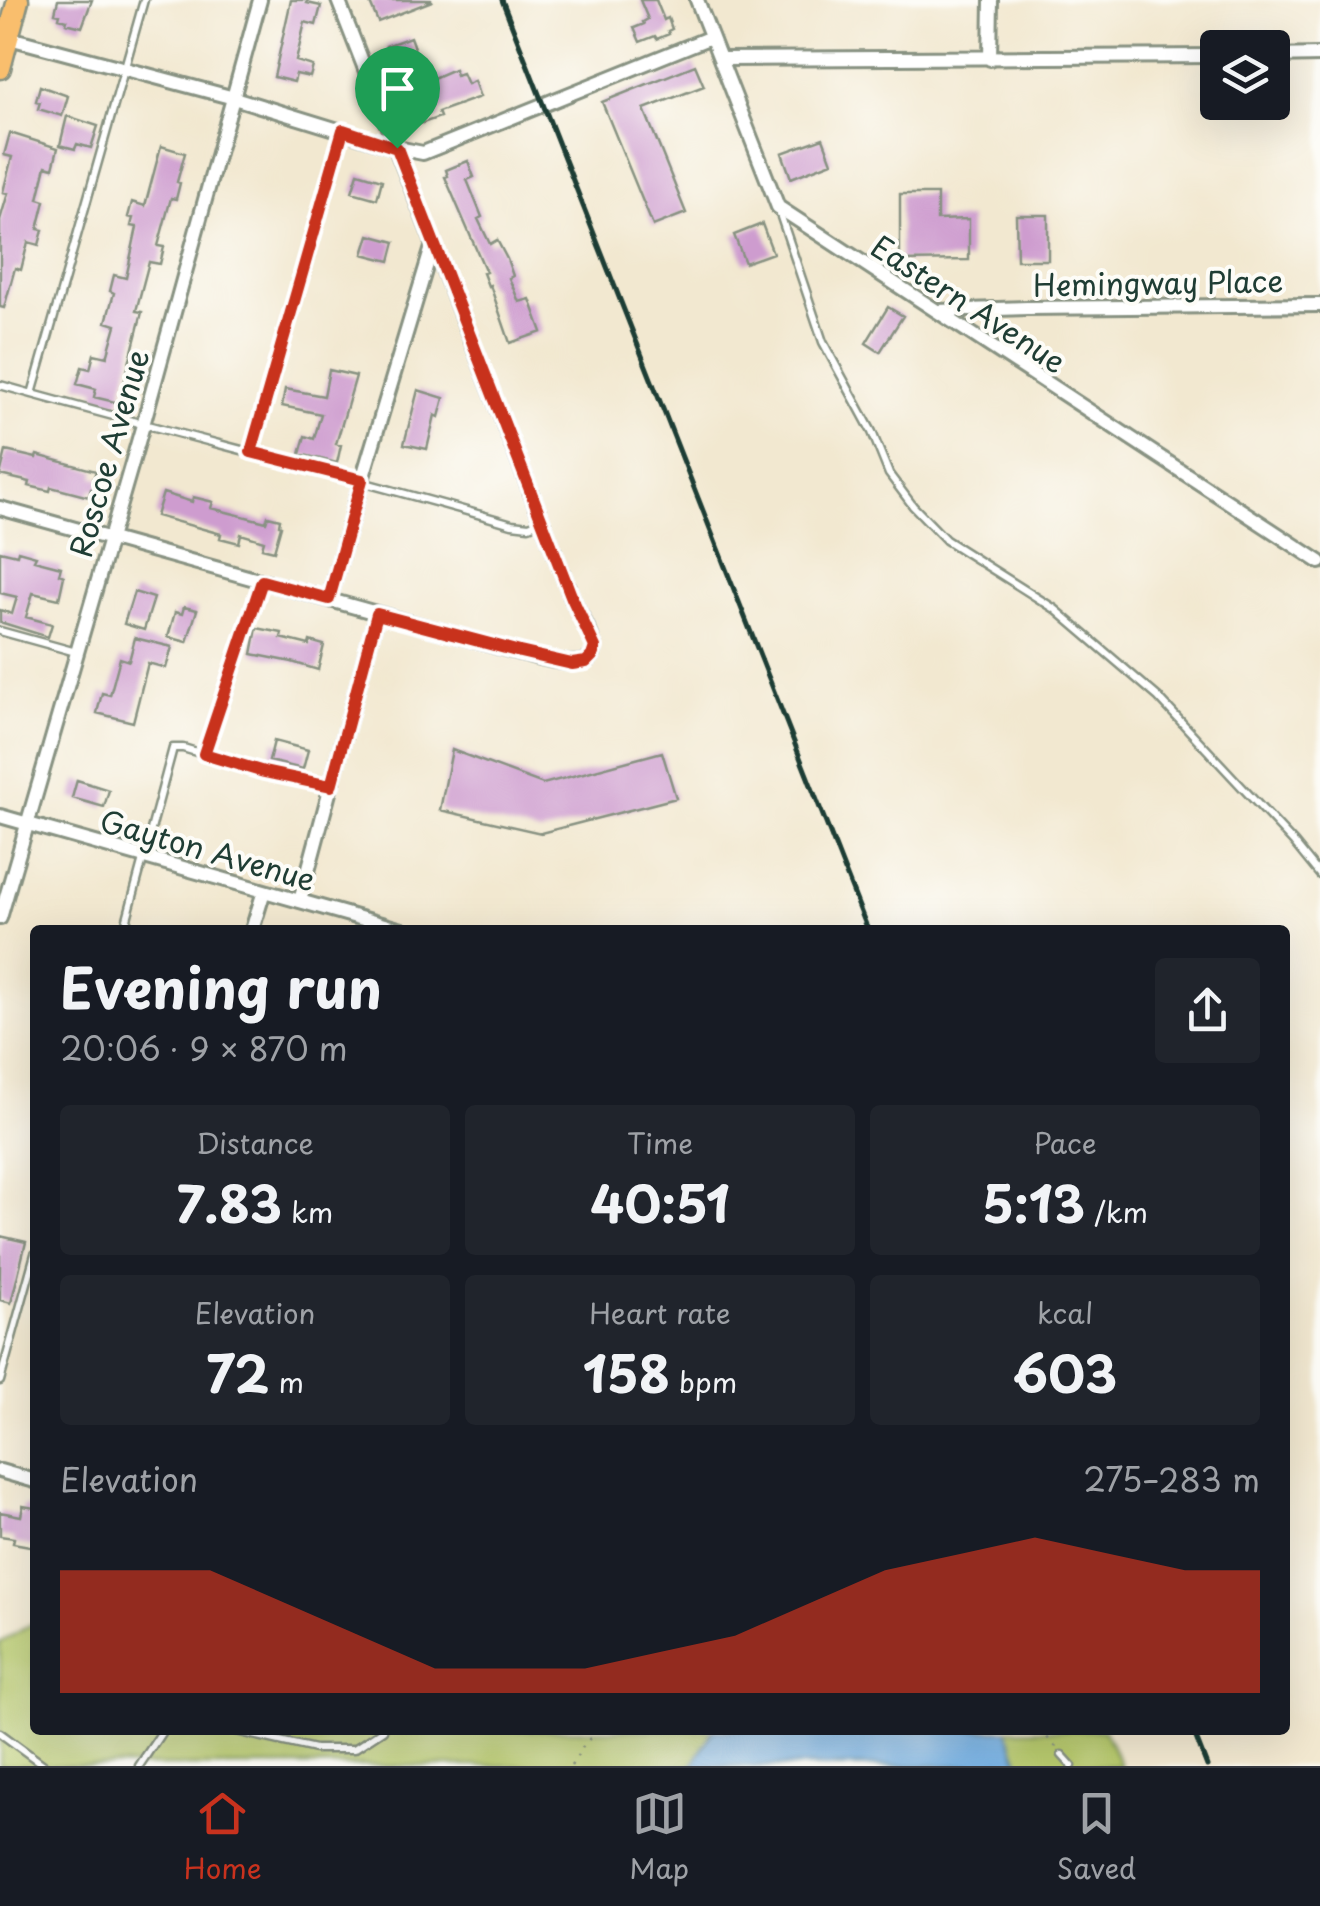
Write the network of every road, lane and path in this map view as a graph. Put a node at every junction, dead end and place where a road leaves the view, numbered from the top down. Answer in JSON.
{"nodes":[{"id":1,"x":18,"y":0,"type":"edge"},
{"id":2,"x":144,"y":0,"type":"edge"},
{"id":3,"x":260,"y":0,"type":"edge"},
{"id":4,"x":338,"y":0,"type":"edge"},
{"id":5,"x":697,"y":0,"type":"edge"},
{"id":6,"x":990,"y":0,"type":"edge"},
{"id":7,"x":4,"y":36,"type":"edge"},
{"id":8,"x":711,"y":37,"type":"junction"},
{"id":9,"x":1200,"y":56,"type":"edge"},
{"id":10,"x":1290,"y":56,"type":"edge"},
{"id":11,"x":1320,"y":56,"type":"edge"},
{"id":12,"x":720,"y":59,"type":"junction"},
{"id":13,"x":990,"y":59,"type":"junction"},
{"id":14,"x":0,"y":68,"type":"edge"},
{"id":15,"x":123,"y":68,"type":"junction"},
{"id":16,"x":234,"y":98,"type":"junction"},
{"id":17,"x":343,"y":130,"type":"junction"},
{"id":18,"x":397,"y":148,"type":"junction"},
{"id":19,"x":778,"y":207,"type":"junction"},
{"id":20,"x":433,"y":244,"type":"junction"},
{"id":21,"x":1320,"y":305,"type":"edge"},
{"id":22,"x":936,"y":311,"type":"junction"},
{"id":23,"x":0,"y":385,"type":"edge"},
{"id":24,"x":32,"y":394,"type":"junction"},
{"id":25,"x":143,"y":425,"type":"junction"},
{"id":26,"x":251,"y":452,"type":"junction"},
{"id":27,"x":362,"y":480,"type":"junction"},
{"id":28,"x":0,"y":508,"type":"edge"},
{"id":29,"x":542,"y":520,"type":"junction"},
{"id":30,"x":110,"y":538,"type":"junction"},
{"id":31,"x":1320,"y":562,"type":"edge"},
{"id":32,"x":262,"y":581,"type":"junction"},
{"id":33,"x":329,"y":599,"type":"junction"},
{"id":34,"x":377,"y":614,"type":"junction"},
{"id":35,"x":0,"y":631,"type":"edge"},
{"id":36,"x":77,"y":652,"type":"junction"},
{"id":37,"x":204,"y":754,"type":"junction"},
{"id":38,"x":331,"y":786,"type":"junction"},
{"id":39,"x":0,"y":816,"type":"edge"},
{"id":40,"x":27,"y":824,"type":"junction"},
{"id":41,"x":144,"y":857,"type":"junction"},
{"id":42,"x":1320,"y":875,"type":"edge"},
{"id":43,"x":264,"y":891,"type":"junction"},
{"id":44,"x":300,"y":901,"type":"junction"},
{"id":45,"x":0,"y":918,"type":"edge"},
{"id":46,"x":125,"y":925,"type":"edge"},
{"id":47,"x":254,"y":925,"type":"edge"},
{"id":48,"x":384,"y":925,"type":"edge"},
{"id":49,"x":30,"y":1272,"type":"edge"},
{"id":50,"x":0,"y":1381,"type":"edge"},
{"id":51,"x":0,"y":1471,"type":"edge"},
{"id":52,"x":30,"y":1479,"type":"edge"},
{"id":53,"x":0,"y":1733,"type":"edge"},
{"id":54,"x":160,"y":1735,"type":"edge"},
{"id":55,"x":253,"y":1735,"type":"edge"},
{"id":56,"x":375,"y":1735,"type":"edge"},
{"id":57,"x":593,"y":1735,"type":"edge"},
{"id":58,"x":1062,"y":1755,"type":"dead end"},
{"id":59,"x":45,"y":1766,"type":"edge"},
{"id":60,"x":138,"y":1766,"type":"edge"},
{"id":61,"x":571,"y":1766,"type":"edge"},
{"id":62,"x":1072,"y":1766,"type":"edge"}],
"edges":[{"from":1,"to":7,"type":"main road"},
{"from":2,"to":15,"type":"lane"},
{"from":3,"to":16,"type":"street","name":"Roscoe Avenue"},
{"from":4,"to":18,"type":"street"},
{"from":5,"to":8,"type":"street"},
{"from":6,"to":13,"type":"street"},
{"from":7,"to":14,"type":"main road"},
{"from":7,"to":15,"type":"street"},
{"from":8,"to":12,"type":"street"},
{"from":8,"to":18,"type":"street"},
{"from":9,"to":13,"type":"street"},
{"from":10,"to":11,"type":"street"},
{"from":12,"to":13,"type":"street"},
{"from":12,"to":19,"type":"street"},
{"from":15,"to":16,"type":"street"},
{"from":15,"to":24,"type":"lane"},
{"from":16,"to":17,"type":"street"},
{"from":16,"to":25,"type":"street","name":"Roscoe Avenue"},
{"from":17,"to":18,"type":"street"},
{"from":17,"to":26,"type":"lane"},
{"from":18,"to":20,"type":"street"},
{"from":19,"to":22,"type":"street","name":"Eastern Avenue"},
{"from":19,"to":42,"type":"lane"},
{"from":20,"to":27,"type":"street"},
{"from":20,"to":29,"type":"street"},
{"from":21,"to":22,"type":"street","name":"Hemingway Place"},
{"from":22,"to":31,"type":"street","name":"Eastern Avenue"},
{"from":23,"to":24,"type":"lane"},
{"from":24,"to":25,"type":"lane"},
{"from":25,"to":26,"type":"lane"},
{"from":25,"to":30,"type":"street","name":"Roscoe Avenue"},
{"from":26,"to":27,"type":"lane"},
{"from":27,"to":29,"type":"lane"},
{"from":27,"to":33,"type":"street"},
{"from":28,"to":30,"type":"street"},
{"from":29,"to":34,"type":"street"},
{"from":30,"to":32,"type":"street"},
{"from":30,"to":36,"type":"street","name":"Roscoe Avenue"},
{"from":32,"to":33,"type":"street"},
{"from":32,"to":37,"type":"lane"},
{"from":33,"to":34,"type":"street"},
{"from":34,"to":38,"type":"street"},
{"from":35,"to":36,"type":"lane"},
{"from":36,"to":40,"type":"street","name":"Roscoe Avenue"},
{"from":37,"to":38,"type":"lane"},
{"from":37,"to":41,"type":"lane"},
{"from":38,"to":44,"type":"street"},
{"from":39,"to":40,"type":"street","name":"Gayton Avenue"},
{"from":40,"to":41,"type":"street","name":"Gayton Avenue"},
{"from":40,"to":45,"type":"street","name":"Roscoe Avenue"},
{"from":41,"to":43,"type":"street","name":"Gayton Avenue"},
{"from":41,"to":46,"type":"lane"},
{"from":43,"to":44,"type":"street","name":"Gayton Avenue"},
{"from":43,"to":47,"type":"street"},
{"from":44,"to":48,"type":"street","name":"Gayton Avenue"},
{"from":49,"to":50,"type":"lane"},
{"from":51,"to":52,"type":"street"},
{"from":53,"to":59,"type":"lane"},
{"from":54,"to":60,"type":"lane"},
{"from":55,"to":56,"type":"lane"},
{"from":57,"to":61,"type":"path"},
{"from":58,"to":62,"type":"lane"}]}
